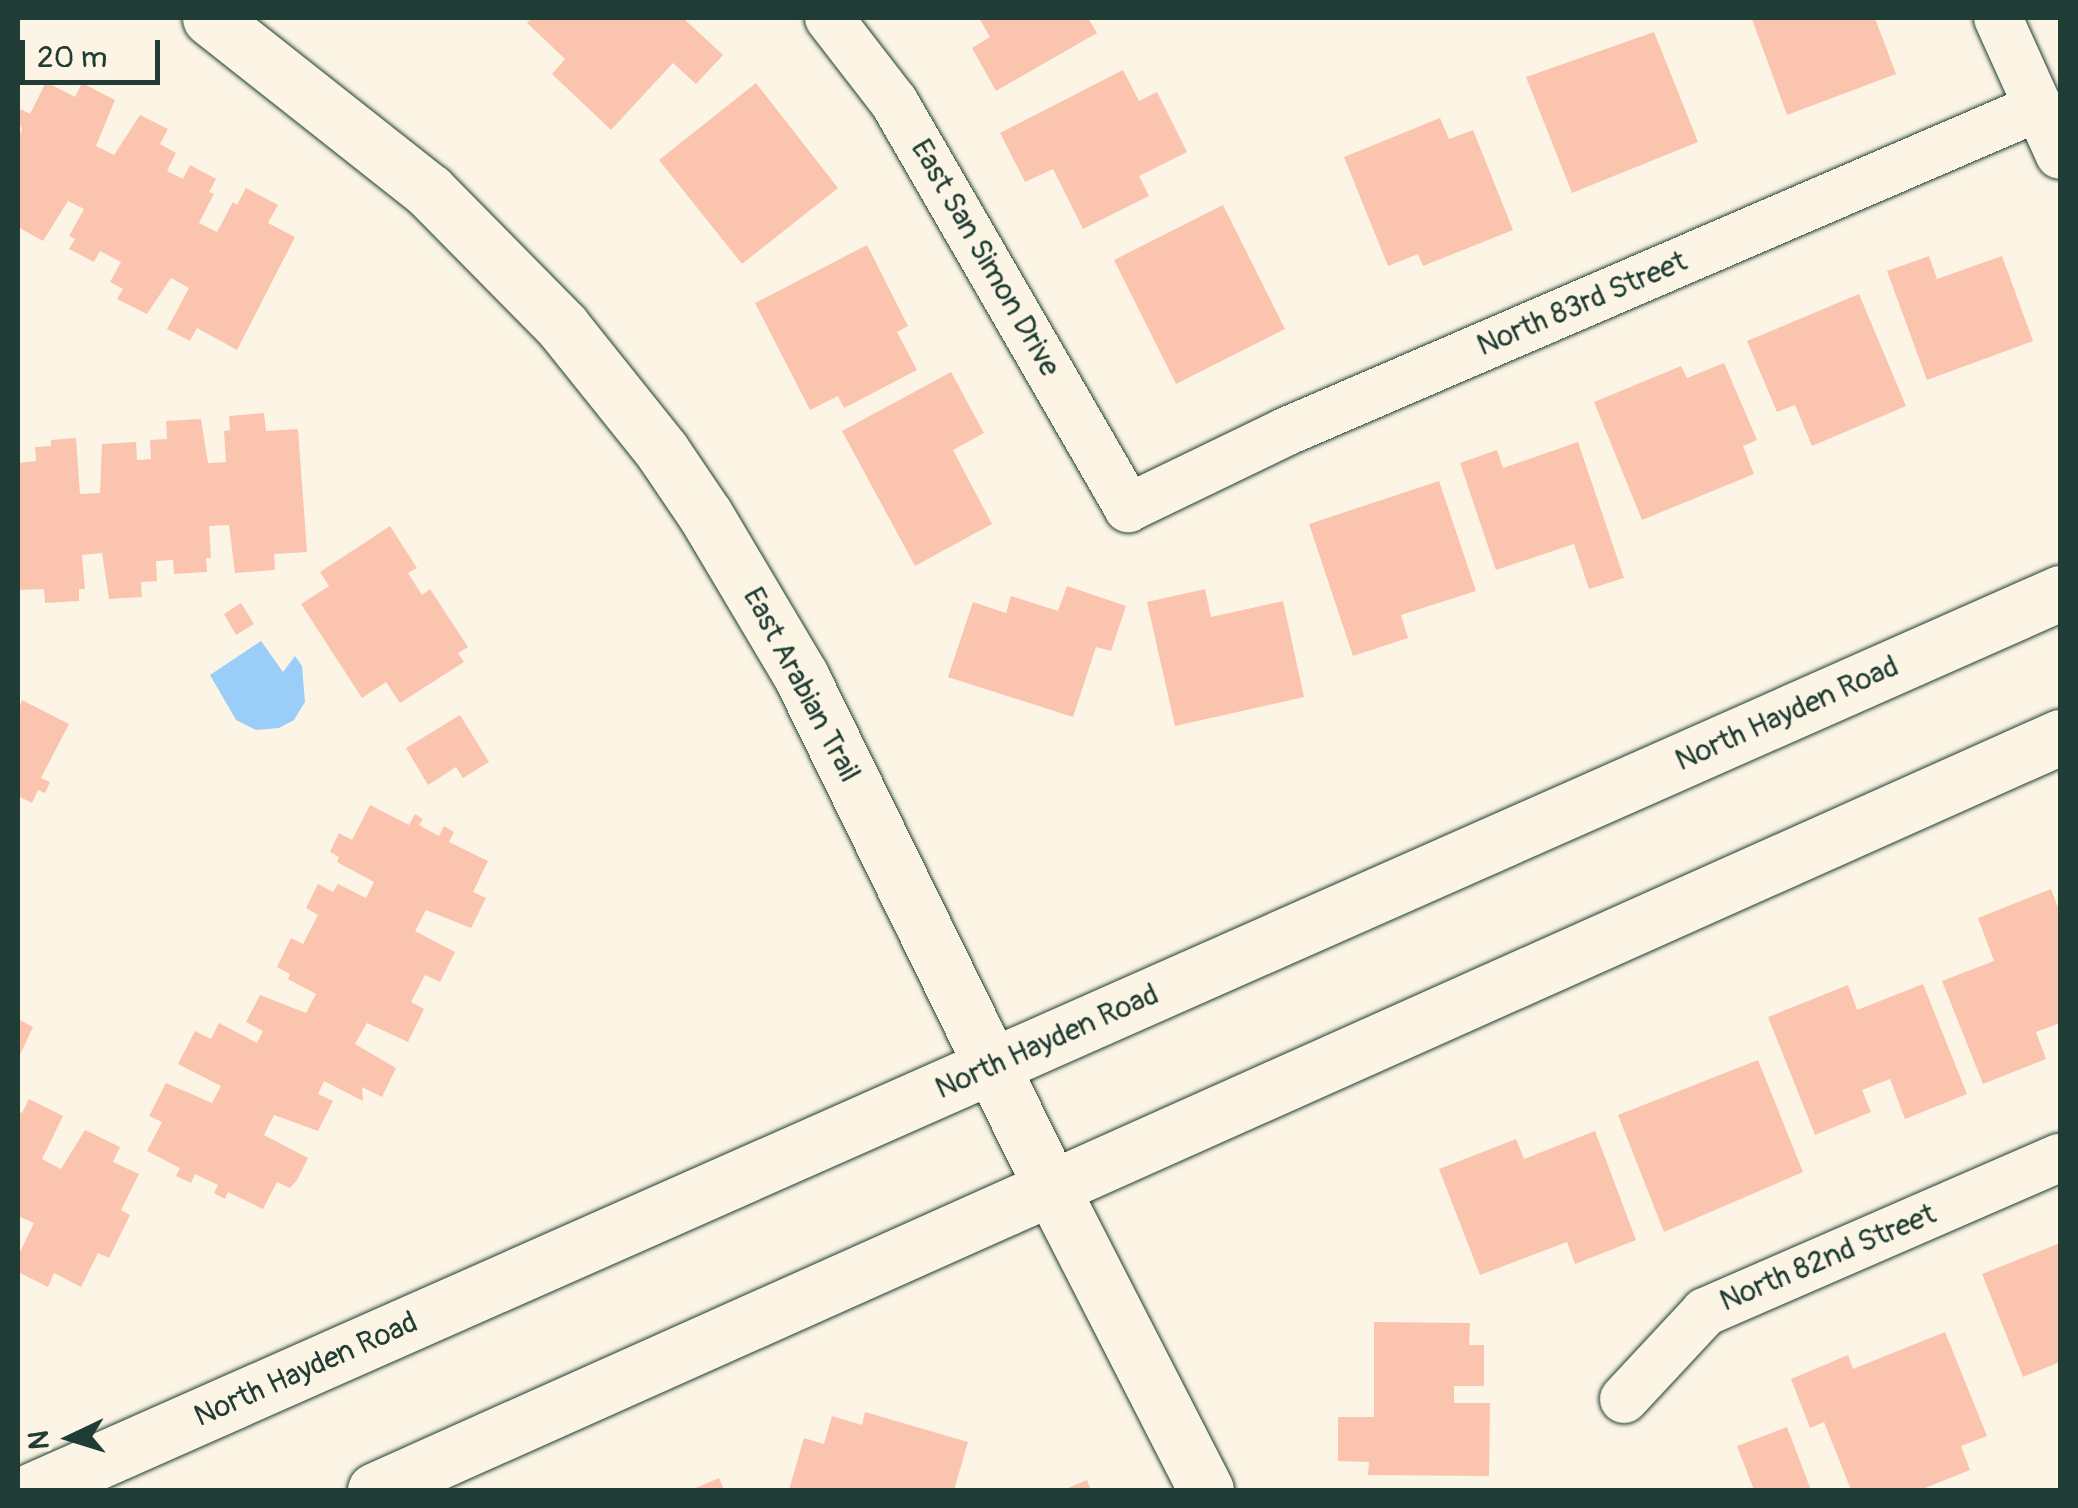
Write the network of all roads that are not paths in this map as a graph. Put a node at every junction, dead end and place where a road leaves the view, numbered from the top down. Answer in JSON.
{"nodes":[{"id":1,"x":829,"y":18,"type":"edge"},
{"id":2,"x":1998,"y":18,"type":"edge"},
{"id":3,"x":223,"y":21,"type":"edge"},
{"id":4,"x":2039,"y":107,"type":"junction"},
{"id":5,"x":2060,"y":155,"type":"edge"},
{"id":6,"x":1128,"y":508,"type":"joint"},
{"id":7,"x":2060,"y":593,"type":"edge"},
{"id":8,"x":2060,"y":737,"type":"edge"},
{"id":9,"x":992,"y":1066,"type":"junction"},
{"id":10,"x":2060,"y":1158,"type":"edge"},
{"id":11,"x":1052,"y":1189,"type":"junction"},
{"id":12,"x":1624,"y":1398,"type":"dead end"},
{"id":13,"x":32,"y":1490,"type":"edge"},
{"id":14,"x":375,"y":1490,"type":"edge"},
{"id":15,"x":1206,"y":1490,"type":"edge"}],
"edges":[{"from":1,"to":6,"type":"street","name":"East San Simon Drive"},
{"from":2,"to":4,"type":"street"},
{"from":3,"to":9,"type":"main road","name":"East Arabian Trail"},
{"from":4,"to":5,"type":"street"},
{"from":4,"to":6,"type":"street","name":"North 83rd Street"},
{"from":7,"to":9,"type":"main road","name":"North Hayden Road"},
{"from":8,"to":11,"type":"main road"},
{"from":9,"to":11,"type":"main road","name":"East Arabian Trail"},
{"from":9,"to":13,"type":"main road","name":"North Hayden Road"},
{"from":10,"to":12,"type":"street","name":"North 82nd Street"},
{"from":11,"to":14,"type":"main road"},
{"from":11,"to":15,"type":"main road","name":"East Arabian Trail"}]}
